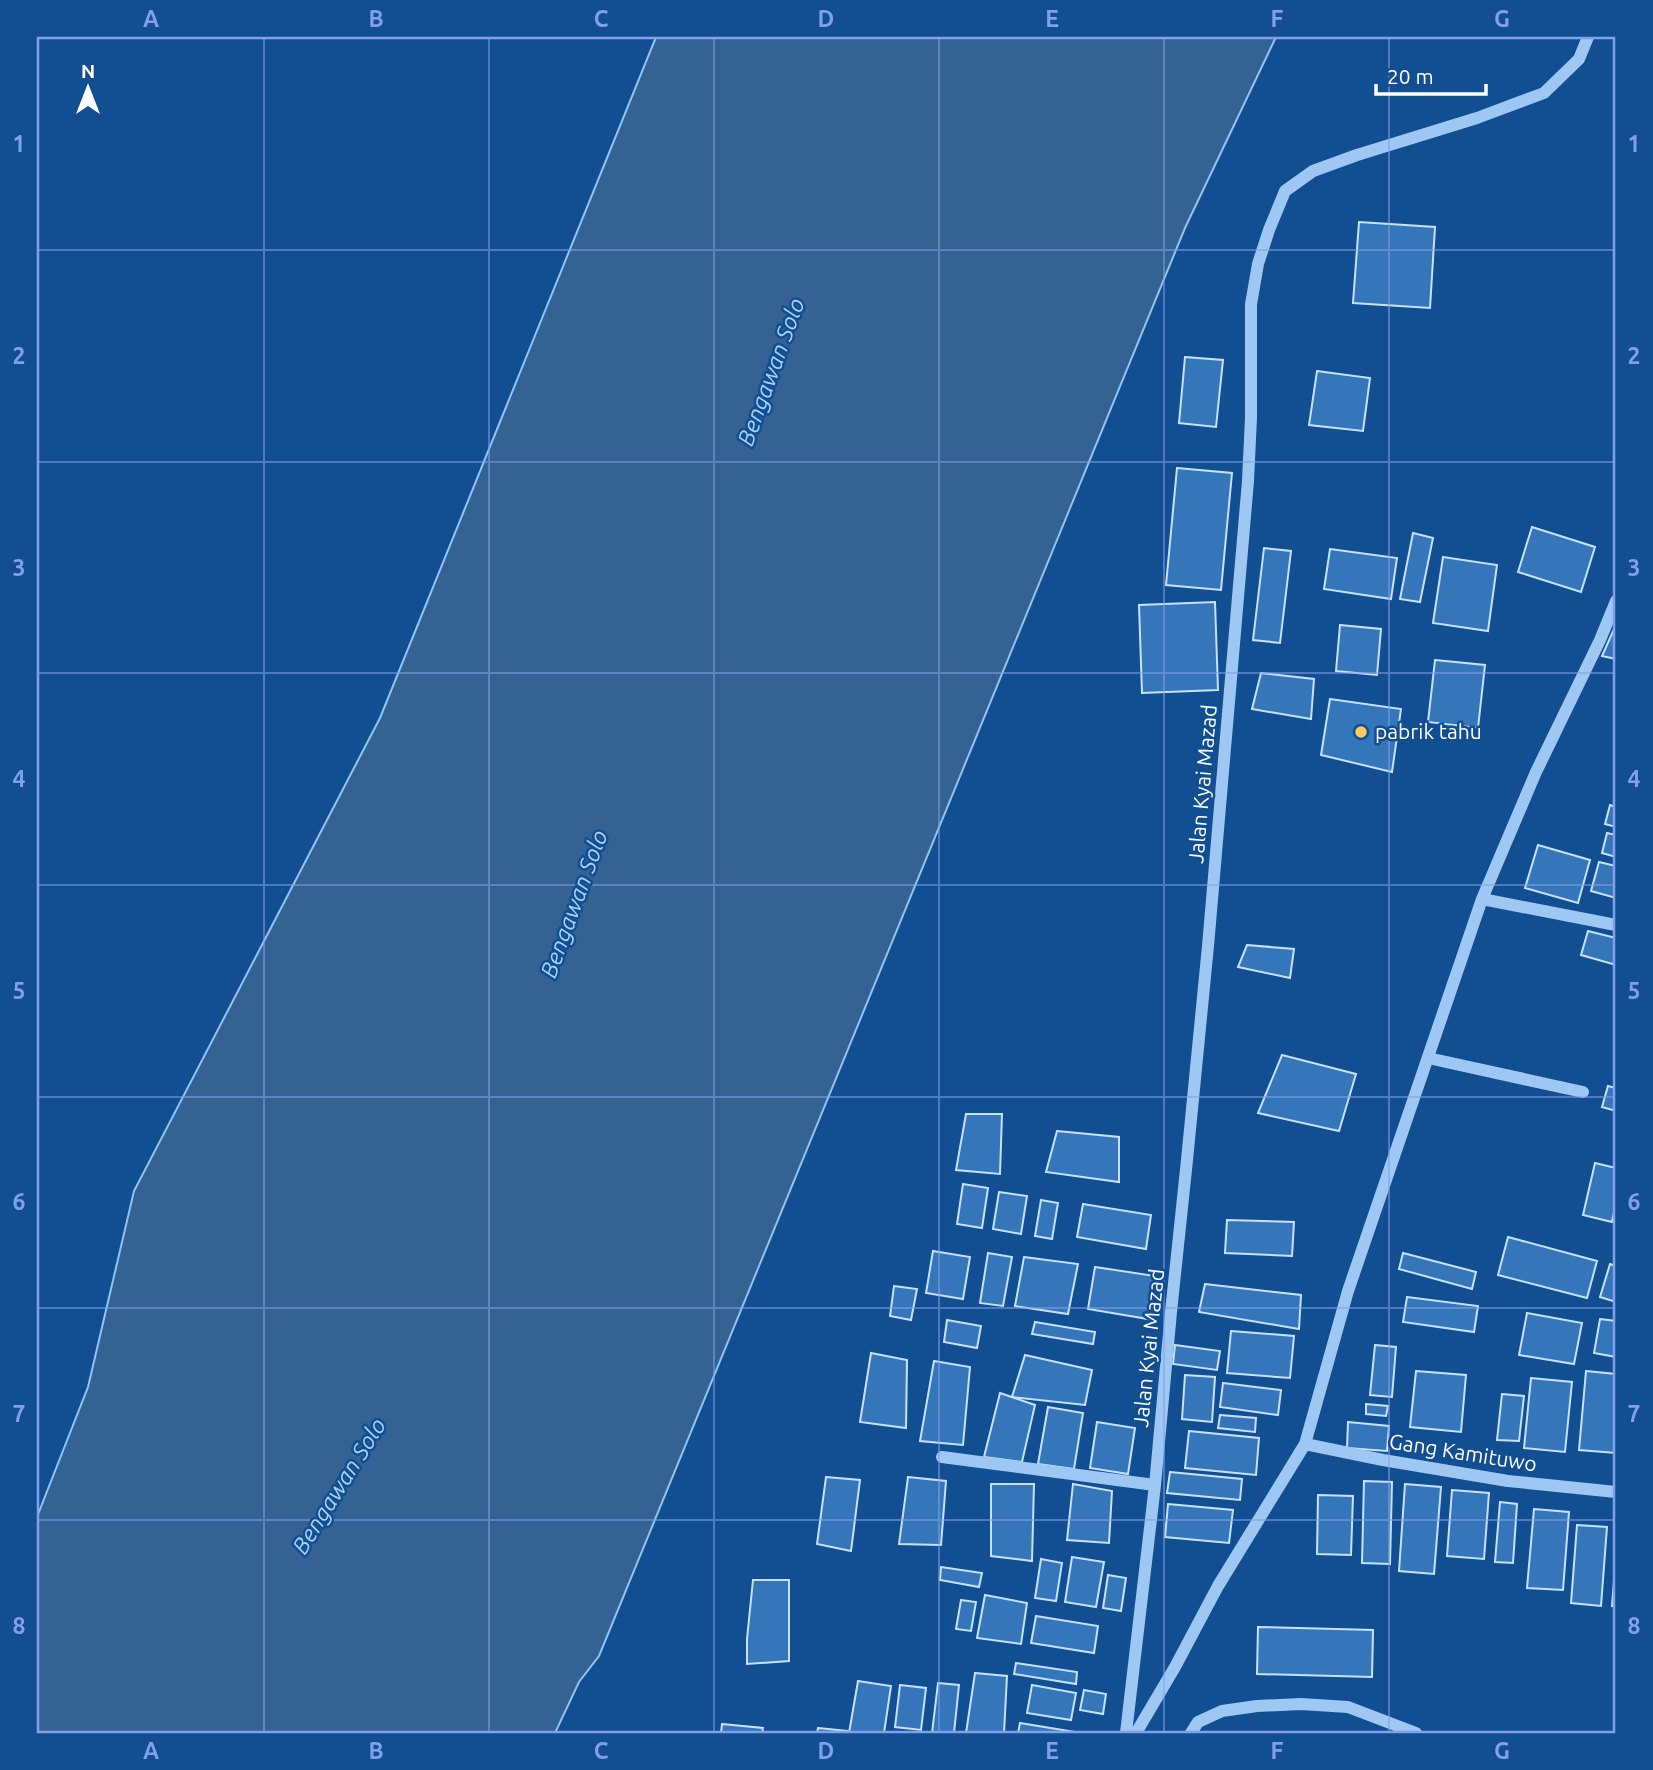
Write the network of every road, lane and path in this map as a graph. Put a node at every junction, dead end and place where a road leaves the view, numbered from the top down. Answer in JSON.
{"nodes":[{"id":1,"x":1588,"y":37,"type":"edge"},
{"id":2,"x":1616,"y":601,"type":"edge"},
{"id":3,"x":1482,"y":899,"type":"junction"},
{"id":4,"x":1616,"y":925,"type":"edge"},
{"id":5,"x":1428,"y":1058,"type":"junction"},
{"id":6,"x":1583,"y":1093,"type":"dead end"},
{"id":7,"x":1305,"y":1444,"type":"junction"},
{"id":8,"x":942,"y":1457,"type":"dead end"},
{"id":9,"x":1155,"y":1485,"type":"junction"},
{"id":10,"x":1616,"y":1492,"type":"edge"},
{"id":11,"x":1126,"y":1733,"type":"edge"},
{"id":12,"x":1136,"y":1733,"type":"edge"},
{"id":13,"x":1191,"y":1733,"type":"edge"},
{"id":14,"x":1416,"y":1733,"type":"edge"}],
"edges":[{"from":1,"to":9,"type":"street","name":"Jalan Kyai Mazad"},
{"from":2,"to":3,"type":"street"},
{"from":3,"to":4,"type":"street"},
{"from":3,"to":5,"type":"street"},
{"from":5,"to":6,"type":"street"},
{"from":5,"to":7,"type":"street"},
{"from":7,"to":10,"type":"street","name":"Gang Kamituwo"},
{"from":7,"to":12,"type":"street"},
{"from":8,"to":9,"type":"street"},
{"from":9,"to":11,"type":"street","name":"Jalan Kyai Mazad"},
{"from":13,"to":14,"type":"street"}]}
